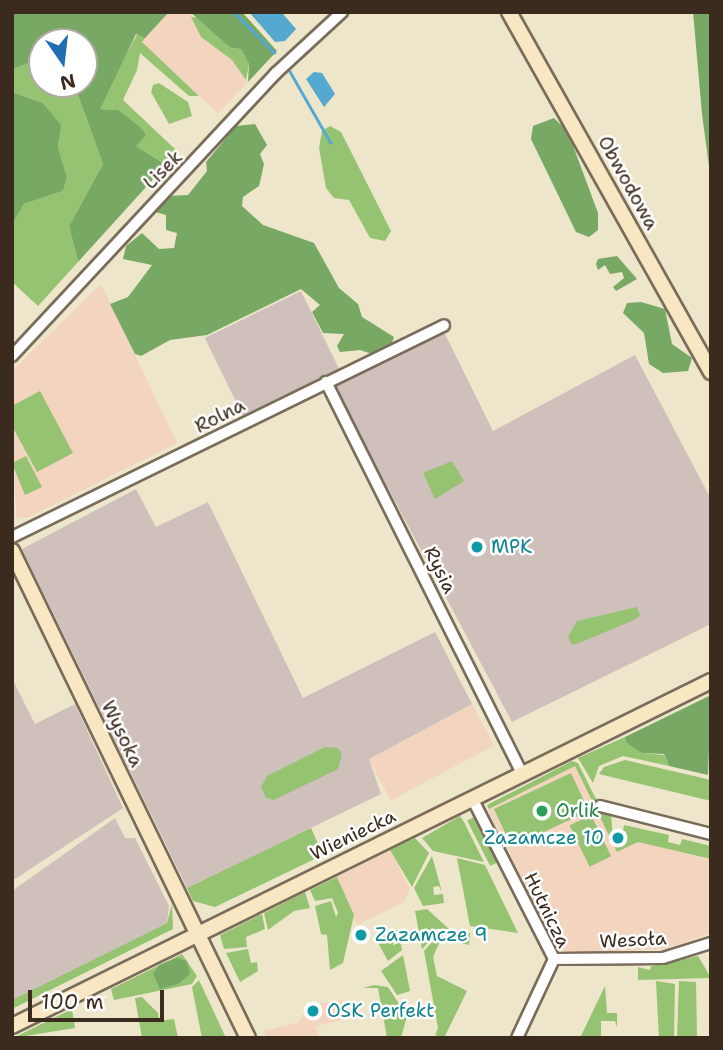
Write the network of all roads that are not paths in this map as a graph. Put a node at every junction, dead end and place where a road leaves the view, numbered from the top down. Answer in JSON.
{"nodes":[{"id":1,"x":342,"y":12,"type":"edge"},
{"id":2,"x":509,"y":12,"type":"edge"},
{"id":3,"x":444,"y":325,"type":"dead end"},
{"id":4,"x":12,"y":356,"type":"edge"},
{"id":5,"x":711,"y":372,"type":"edge"},
{"id":6,"x":326,"y":382,"type":"junction"},
{"id":7,"x":12,"y":537,"type":"edge"},
{"id":8,"x":12,"y":551,"type":"edge"},
{"id":9,"x":711,"y":681,"type":"edge"},
{"id":10,"x":522,"y":773,"type":"junction"},
{"id":11,"x":472,"y":798,"type":"junction"},
{"id":12,"x":600,"y":806,"type":"dead end"},
{"id":13,"x":711,"y":834,"type":"edge"},
{"id":14,"x":198,"y":934,"type":"junction"},
{"id":15,"x":711,"y":943,"type":"edge"},
{"id":16,"x":554,"y":959,"type":"junction"},
{"id":17,"x":12,"y":1026,"type":"edge"},
{"id":18,"x":248,"y":1038,"type":"edge"},
{"id":19,"x":517,"y":1038,"type":"edge"}],
"edges":[{"from":1,"to":4,"type":"street","name":"Lisek"},
{"from":2,"to":5,"type":"street","name":"Obwodowa"},
{"from":3,"to":6,"type":"street","name":"Rolna"},
{"from":6,"to":7,"type":"street","name":"Rolna"},
{"from":6,"to":10,"type":"street","name":"Rysia"},
{"from":8,"to":14,"type":"street","name":"Wysoka"},
{"from":9,"to":10,"type":"street","name":"Wieniecka"},
{"from":10,"to":11,"type":"street","name":"Wieniecka"},
{"from":11,"to":14,"type":"street","name":"Wieniecka"},
{"from":11,"to":16,"type":"street","name":"Hutnicza"},
{"from":12,"to":13,"type":"street"},
{"from":14,"to":17,"type":"street","name":"Wieniecka"},
{"from":14,"to":18,"type":"street","name":"Wysoka"},
{"from":15,"to":16,"type":"street","name":"Wesoła"},
{"from":16,"to":19,"type":"street","name":"Hutnicza"}]}
